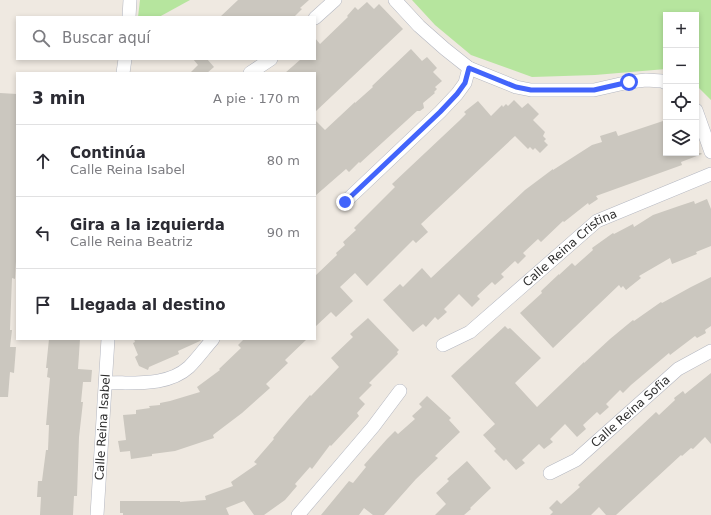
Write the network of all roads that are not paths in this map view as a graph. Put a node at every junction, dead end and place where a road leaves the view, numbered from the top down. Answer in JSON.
{"nodes":[{"id":1,"x":130,"y":0,"type":"edge"},
{"id":2,"x":335,"y":0,"type":"edge"},
{"id":3,"x":395,"y":0,"type":"edge"},
{"id":4,"x":129,"y":16,"type":"edge"},
{"id":5,"x":316,"y":17,"type":"edge"},
{"id":6,"x":125,"y":60,"type":"edge"},
{"id":7,"x":270,"y":60,"type":"edge"},
{"id":8,"x":469,"y":68,"type":"junction"},
{"id":9,"x":123,"y":72,"type":"edge"},
{"id":10,"x":252,"y":72,"type":"edge"},
{"id":11,"x":663,"y":82,"type":"edge"},
{"id":12,"x":699,"y":118,"type":"edge"},
{"id":13,"x":711,"y":152,"type":"edge"},
{"id":14,"x":711,"y":174,"type":"edge"},
{"id":15,"x":345,"y":202,"type":"dead end"},
{"id":16,"x":108,"y":340,"type":"edge"},
{"id":17,"x":212,"y":340,"type":"edge"},
{"id":18,"x":443,"y":344,"type":"dead end"},
{"id":19,"x":711,"y":351,"type":"edge"},
{"id":20,"x":106,"y":383,"type":"junction"},
{"id":21,"x":400,"y":390,"type":"dead end"},
{"id":22,"x":550,"y":473,"type":"dead end"},
{"id":23,"x":97,"y":515,"type":"edge"},
{"id":24,"x":298,"y":515,"type":"edge"}],
"edges":[{"from":1,"to":4,"type":"street"},
{"from":2,"to":5,"type":"street"},
{"from":3,"to":8,"type":"street"},
{"from":6,"to":9,"type":"street"},
{"from":7,"to":10,"type":"street"},
{"from":8,"to":11,"type":"street"},
{"from":8,"to":15,"type":"street"},
{"from":12,"to":13,"type":"street"},
{"from":14,"to":18,"type":"street","name":"Calle Reina Cristina"},
{"from":16,"to":20,"type":"street","name":"Calle Reina Isabel"},
{"from":17,"to":20,"type":"street"},
{"from":19,"to":22,"type":"street","name":"Calle Reina Sofia"},
{"from":20,"to":23,"type":"street","name":"Calle Reina Isabel"},
{"from":21,"to":24,"type":"street"}]}
